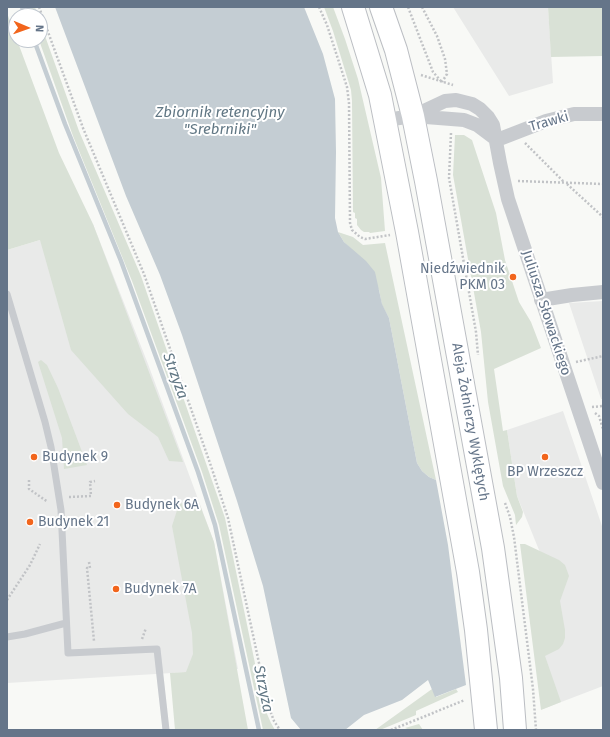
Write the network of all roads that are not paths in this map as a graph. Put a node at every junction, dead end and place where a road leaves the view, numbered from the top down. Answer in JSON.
{"nodes":[{"id":1,"x":353,"y":7,"type":"edge"},
{"id":2,"x":381,"y":7,"type":"edge"},
{"id":3,"x":603,"y":114,"type":"edge"},
{"id":4,"x":413,"y":116,"type":"junction"},
{"id":5,"x":386,"y":120,"type":"junction"},
{"id":6,"x":496,"y":140,"type":"junction"},
{"id":7,"x":603,"y":292,"type":"edge"},
{"id":8,"x":7,"y":294,"type":"edge"},
{"id":9,"x":542,"y":300,"type":"junction"},
{"id":10,"x":14,"y":317,"type":"junction"},
{"id":11,"x":7,"y":319,"type":"edge"},
{"id":12,"x":603,"y":483,"type":"edge"},
{"id":13,"x":66,"y":623,"type":"junction"},
{"id":14,"x":7,"y":637,"type":"edge"},
{"id":15,"x":166,"y":730,"type":"edge"},
{"id":16,"x":486,"y":730,"type":"edge"},
{"id":17,"x":516,"y":730,"type":"edge"}],
"edges":[{"from":1,"to":5,"type":"main road"},
{"from":2,"to":4,"type":"main road"},
{"from":3,"to":6,"type":"street","name":"Trawki"},
{"from":4,"to":5,"type":"street","name":"Juliusza Słowackiego"},
{"from":4,"to":6,"type":"street","name":"Juliusza Słowackiego"},
{"from":4,"to":6,"type":"street","name":"Juliusza Słowackiego"},
{"from":4,"to":17,"type":"main road","name":"Aleja Żołnierzy Wyklętych"},
{"from":5,"to":16,"type":"main road","name":"Aleja Żołnierzy Wyklętych"},
{"from":6,"to":9,"type":"street","name":"Juliusza Słowackiego"},
{"from":7,"to":9,"type":"street"},
{"from":8,"to":10,"type":"lane"},
{"from":9,"to":12,"type":"street","name":"Juliusza Słowackiego"},
{"from":10,"to":11,"type":"lane"},
{"from":10,"to":13,"type":"lane"},
{"from":13,"to":14,"type":"lane"},
{"from":13,"to":15,"type":"lane"}]}
